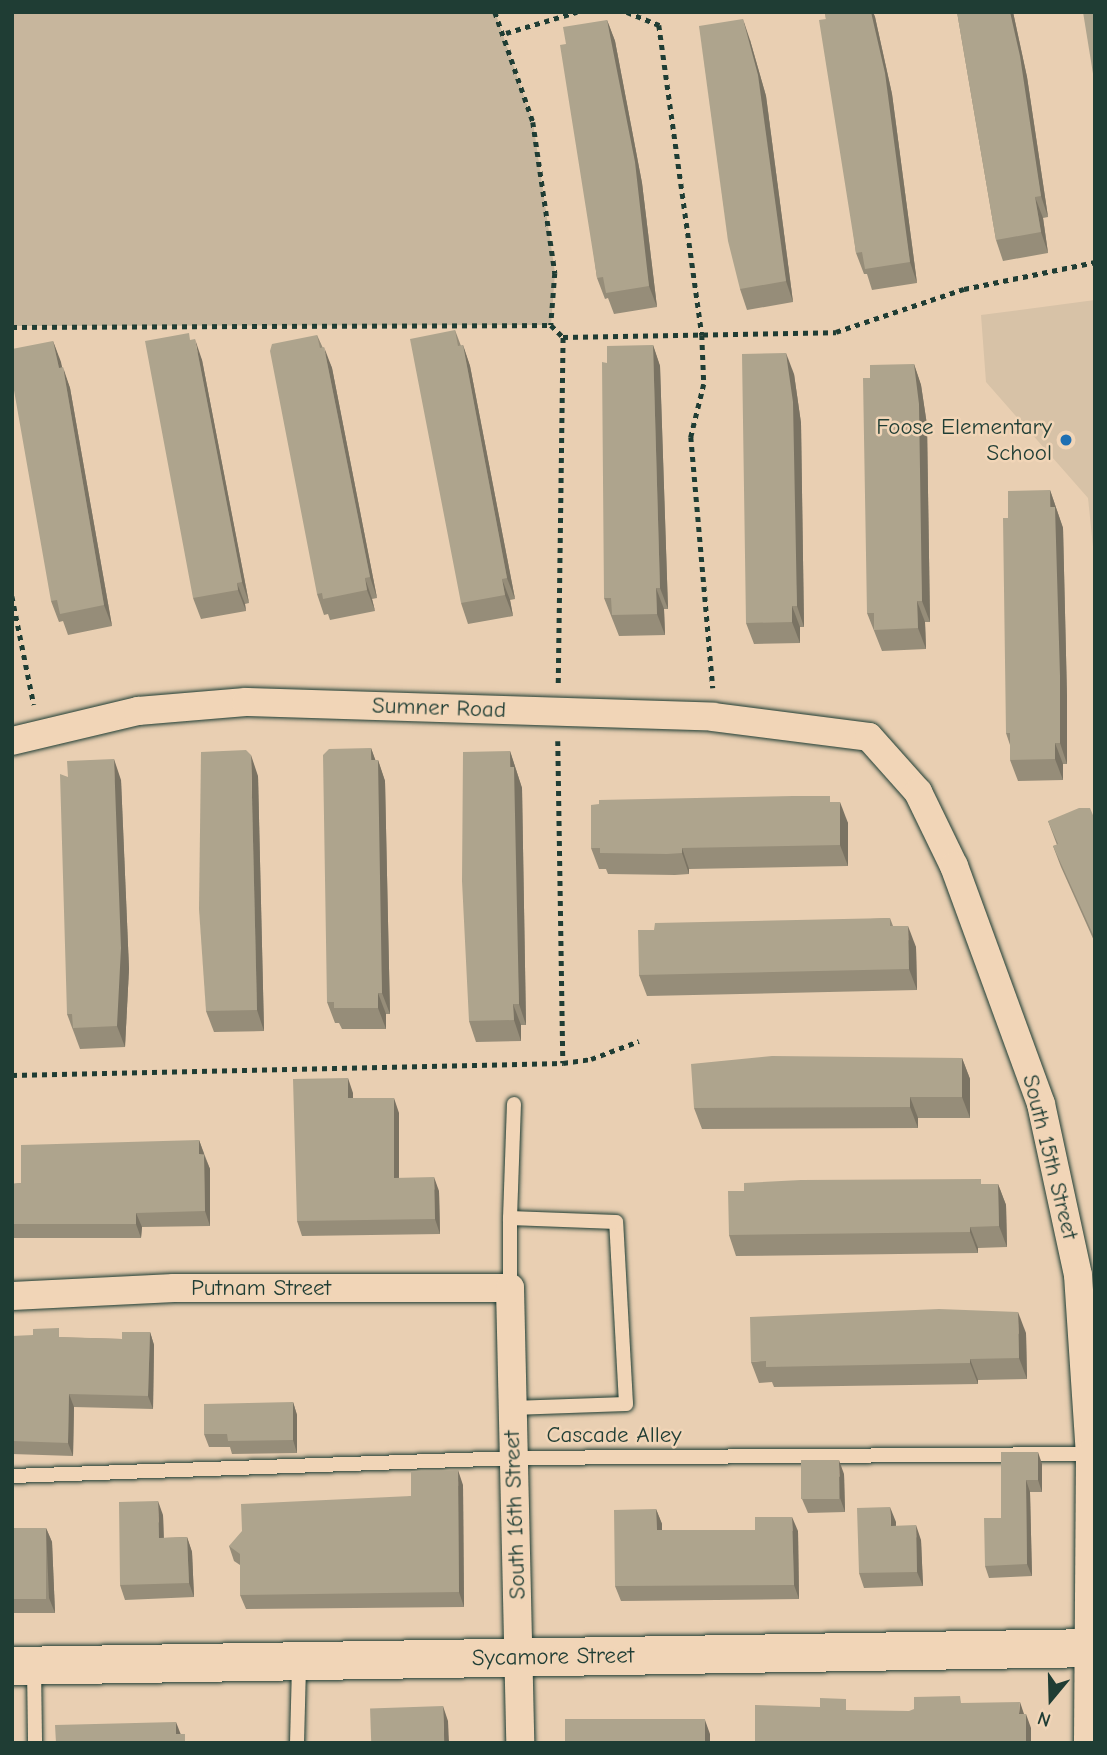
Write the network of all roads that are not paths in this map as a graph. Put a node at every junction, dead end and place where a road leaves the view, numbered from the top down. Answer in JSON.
{"nodes":[{"id":1,"x":26,"y":737,"type":"edge"},
{"id":2,"x":869,"y":737,"type":"joint"},
{"id":3,"x":514,"y":1104,"type":"dead end"},
{"id":4,"x":510,"y":1218,"type":"junction"},
{"id":5,"x":510,"y":1288,"type":"junction"},
{"id":6,"x":12,"y":1296,"type":"edge"},
{"id":7,"x":512,"y":1408,"type":"junction"},
{"id":8,"x":1090,"y":1454,"type":"junction"},
{"id":9,"x":513,"y":1458,"type":"junction"},
{"id":10,"x":12,"y":1476,"type":"edge"},
{"id":11,"x":1091,"y":1648,"type":"edge"},
{"id":12,"x":519,"y":1657,"type":"junction"},
{"id":13,"x":299,"y":1661,"type":"junction"},
{"id":14,"x":23,"y":1666,"type":"edge"},
{"id":15,"x":35,"y":1743,"type":"edge"},
{"id":16,"x":297,"y":1743,"type":"edge"},
{"id":17,"x":520,"y":1743,"type":"edge"},
{"id":18,"x":1088,"y":1743,"type":"edge"}],
"edges":[{"from":1,"to":2,"type":"street","name":"Sumner Road"},
{"from":2,"to":8,"type":"street","name":"South 15th Street"},
{"from":3,"to":4,"type":"lane"},
{"from":4,"to":5,"type":"lane"},
{"from":4,"to":7,"type":"lane"},
{"from":5,"to":6,"type":"street","name":"Putnam Street"},
{"from":5,"to":7,"type":"street","name":"South 16th Street"},
{"from":7,"to":9,"type":"street","name":"South 16th Street"},
{"from":8,"to":9,"type":"lane","name":"Cascade Alley"},
{"from":8,"to":11,"type":"street","name":"South 15th Street"},
{"from":9,"to":10,"type":"lane","name":"Cascade Alley"},
{"from":9,"to":12,"type":"street","name":"South 16th Street"},
{"from":11,"to":12,"type":"main road","name":"Sycamore Street"},
{"from":11,"to":18,"type":"street","name":"South 15th Street"},
{"from":12,"to":13,"type":"main road","name":"Sycamore Street"},
{"from":12,"to":17,"type":"street","name":"South 16th Street"},
{"from":13,"to":14,"type":"main road","name":"Sycamore Street"},
{"from":13,"to":16,"type":"lane"},
{"from":14,"to":15,"type":"lane"}]}
